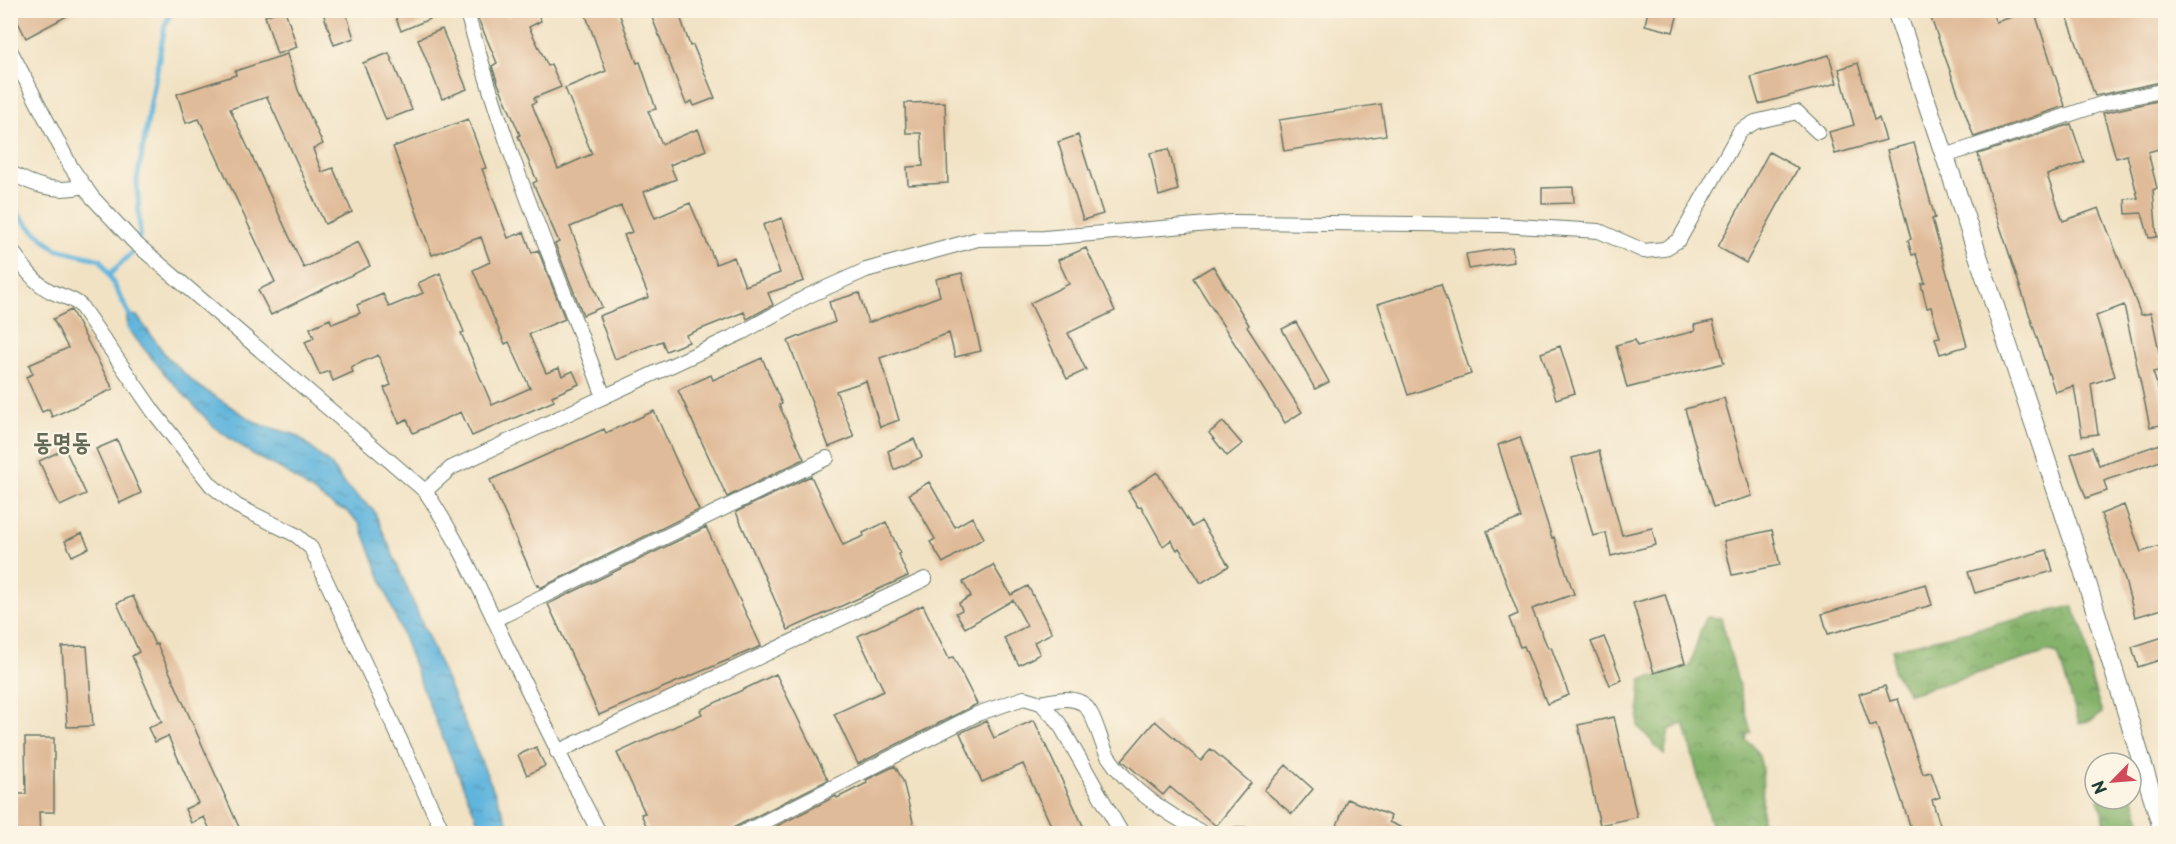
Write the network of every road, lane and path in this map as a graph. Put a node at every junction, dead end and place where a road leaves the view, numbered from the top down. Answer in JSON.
{"nodes":[{"id":1,"x":466,"y":10,"type":"edge"},
{"id":2,"x":1896,"y":10,"type":"edge"},
{"id":3,"x":10,"y":50,"type":"edge"},
{"id":4,"x":2166,"y":90,"type":"edge"},
{"id":5,"x":1818,"y":132,"type":"dead end"},
{"id":6,"x":1946,"y":156,"type":"junction"},
{"id":7,"x":10,"y":172,"type":"edge"},
{"id":8,"x":85,"y":186,"type":"junction"},
{"id":9,"x":10,"y":248,"type":"edge"},
{"id":10,"x":604,"y":397,"type":"junction"},
{"id":11,"x":827,"y":458,"type":"dead end"},
{"id":12,"x":425,"y":492,"type":"junction"},
{"id":13,"x":925,"y":579,"type":"dead end"},
{"id":14,"x":495,"y":620,"type":"junction"},
{"id":15,"x":1041,"y":703,"type":"junction"},
{"id":16,"x":557,"y":752,"type":"junction"},
{"id":17,"x":444,"y":834,"type":"edge"},
{"id":18,"x":600,"y":834,"type":"edge"},
{"id":19,"x":741,"y":834,"type":"edge"},
{"id":20,"x":1122,"y":834,"type":"edge"},
{"id":21,"x":1205,"y":834,"type":"edge"},
{"id":22,"x":1236,"y":834,"type":"edge"},
{"id":23,"x":1244,"y":834,"type":"edge"},
{"id":24,"x":2164,"y":834,"type":"edge"}],
"edges":[{"from":1,"to":10,"type":"street"},
{"from":2,"to":6,"type":"street"},
{"from":3,"to":8,"type":"street"},
{"from":4,"to":6,"type":"street"},
{"from":5,"to":10,"type":"street"},
{"from":6,"to":24,"type":"street"},
{"from":7,"to":8,"type":"street"},
{"from":8,"to":12,"type":"street"},
{"from":9,"to":17,"type":"street"},
{"from":10,"to":12,"type":"street"},
{"from":11,"to":14,"type":"street"},
{"from":12,"to":14,"type":"street"},
{"from":13,"to":16,"type":"street"},
{"from":14,"to":16,"type":"street"},
{"from":15,"to":19,"type":"street"},
{"from":15,"to":20,"type":"street"},
{"from":15,"to":21,"type":"street"},
{"from":16,"to":18,"type":"street"},
{"from":22,"to":23,"type":"street"}]}
